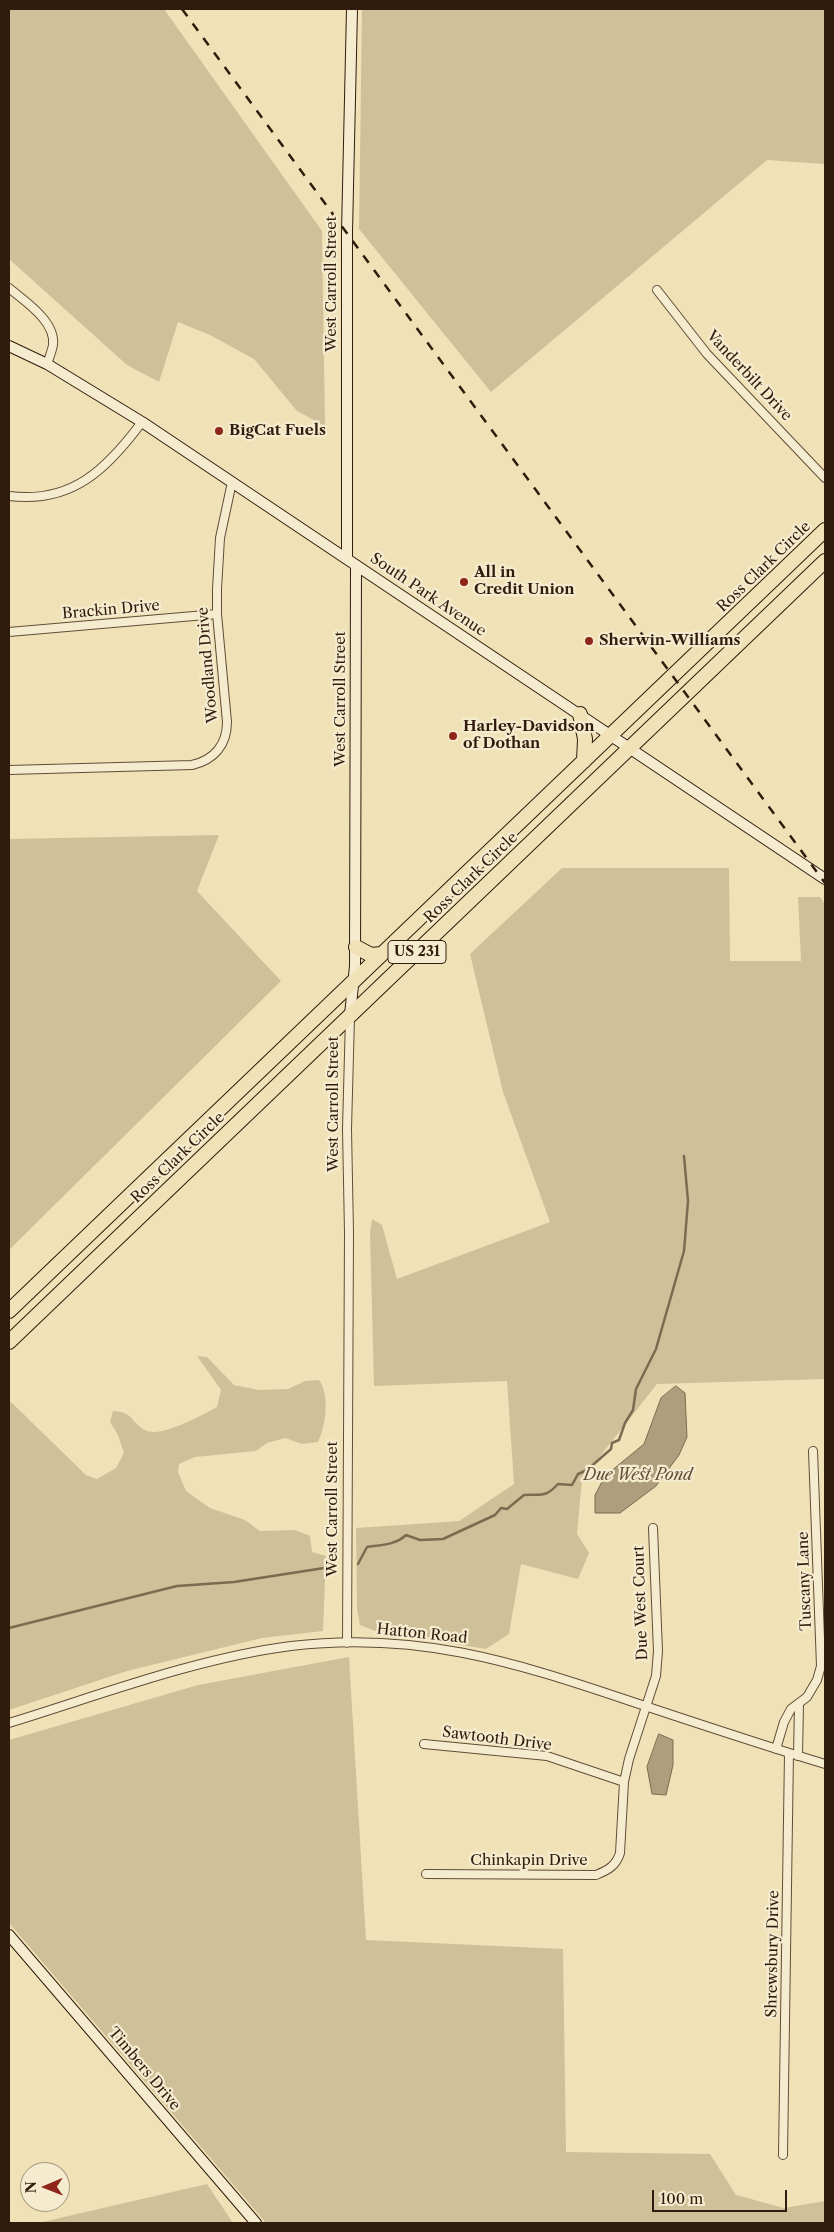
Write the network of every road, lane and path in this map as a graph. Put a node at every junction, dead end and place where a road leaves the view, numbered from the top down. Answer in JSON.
{"nodes":[{"id":1,"x":352,"y":9,"type":"edge"},
{"id":2,"x":9,"y":288,"type":"edge"},
{"id":3,"x":657,"y":290,"type":"dead end"},
{"id":4,"x":9,"y":346,"type":"edge"},
{"id":5,"x":47,"y":364,"type":"junction"},
{"id":6,"x":142,"y":422,"type":"junction"},
{"id":7,"x":825,"y":478,"type":"edge"},
{"id":8,"x":232,"y":482,"type":"junction"},
{"id":9,"x":9,"y":496,"type":"edge"},
{"id":10,"x":825,"y":530,"type":"edge"},
{"id":11,"x":347,"y":559,"type":"junction"},
{"id":12,"x":825,"y":561,"type":"edge"},
{"id":13,"x":356,"y":565,"type":"junction"},
{"id":14,"x":216,"y":614,"type":"junction"},
{"id":15,"x":9,"y":632,"type":"edge"},
{"id":16,"x":580,"y":714,"type":"junction"},
{"id":17,"x":610,"y":736,"type":"junction"},
{"id":18,"x":629,"y":749,"type":"junction"},
{"id":19,"x":584,"y":761,"type":"junction"},
{"id":20,"x":9,"y":770,"type":"edge"},
{"id":21,"x":534,"y":809,"type":"junction"},
{"id":22,"x":550,"y":825,"type":"junction"},
{"id":23,"x":825,"y":880,"type":"edge"},
{"id":24,"x":434,"y":904,"type":"junction"},
{"id":25,"x":449,"y":921,"type":"junction"},
{"id":26,"x":356,"y":947,"type":"junction"},
{"id":27,"x":382,"y":954,"type":"junction"},
{"id":28,"x":354,"y":980,"type":"junction"},
{"id":29,"x":350,"y":1015,"type":"junction"},
{"id":30,"x":66,"y":1256,"type":"junction"},
{"id":31,"x":82,"y":1272,"type":"junction"},
{"id":32,"x":9,"y":1311,"type":"edge"},
{"id":33,"x":9,"y":1342,"type":"edge"},
{"id":34,"x":813,"y":1451,"type":"dead end"},
{"id":35,"x":653,"y":1528,"type":"dead end"},
{"id":36,"x":347,"y":1642,"type":"junction"},
{"id":37,"x":799,"y":1704,"type":"junction"},
{"id":38,"x":646,"y":1706,"type":"junction"},
{"id":39,"x":9,"y":1723,"type":"edge"},
{"id":40,"x":424,"y":1744,"type":"dead end"},
{"id":41,"x":776,"y":1749,"type":"junction"},
{"id":42,"x":790,"y":1753,"type":"junction"},
{"id":43,"x":798,"y":1756,"type":"junction"},
{"id":44,"x":825,"y":1764,"type":"edge"},
{"id":45,"x":624,"y":1782,"type":"junction"},
{"id":46,"x":426,"y":1874,"type":"dead end"},
{"id":47,"x":9,"y":1935,"type":"edge"},
{"id":48,"x":783,"y":2155,"type":"dead end"},
{"id":49,"x":256,"y":2223,"type":"edge"}],
"edges":[{"from":1,"to":11,"type":"street","name":"West Carroll Street"},
{"from":2,"to":5,"type":"street"},
{"from":3,"to":7,"type":"street","name":"Vanderbilt Drive"},
{"from":4,"to":5,"type":"street","name":"South Park Avenue"},
{"from":5,"to":6,"type":"street","name":"South Park Avenue"},
{"from":6,"to":8,"type":"street","name":"South Park Avenue"},
{"from":6,"to":9,"type":"street"},
{"from":8,"to":11,"type":"street","name":"South Park Avenue"},
{"from":8,"to":14,"type":"street","name":"Woodland Drive"},
{"from":10,"to":17,"type":"highway","name":"Ross Clark Circle","number":"US 231"},
{"from":11,"to":13,"type":"street","name":"South Park Avenue"},
{"from":12,"to":18,"type":"highway","name":"Ross Clark Circle","number":"US 231"},
{"from":13,"to":16,"type":"street","name":"South Park Avenue"},
{"from":13,"to":26,"type":"street","name":"West Carroll Street"},
{"from":14,"to":15,"type":"street","name":"Brackin Drive"},
{"from":14,"to":20,"type":"street","name":"Woodland Drive"},
{"from":16,"to":17,"type":"street","name":"South Park Avenue"},
{"from":16,"to":19,"type":"highway"},
{"from":17,"to":18,"type":"street","name":"South Park Avenue"},
{"from":17,"to":19,"type":"highway","name":"Ross Clark Circle","number":"US 231"},
{"from":18,"to":22,"type":"highway","name":"Ross Clark Circle","number":"US 231"},
{"from":18,"to":23,"type":"street","name":"South Park Avenue"},
{"from":19,"to":21,"type":"highway","name":"Ross Clark Circle","number":"US 231"},
{"from":21,"to":22,"type":"highway"},
{"from":21,"to":24,"type":"highway","name":"Ross Clark Circle","number":"US 231"},
{"from":22,"to":25,"type":"highway","name":"Ross Clark Circle","number":"US 231"},
{"from":24,"to":25,"type":"highway"},
{"from":24,"to":27,"type":"highway","name":"Ross Clark Circle","number":"US 231"},
{"from":25,"to":29,"type":"highway","name":"Ross Clark Circle","number":"US 231"},
{"from":26,"to":27,"type":"highway"},
{"from":26,"to":28,"type":"street","name":"West Carroll Street"},
{"from":27,"to":28,"type":"highway","name":"Ross Clark Circle","number":"US 231"},
{"from":28,"to":29,"type":"street","name":"West Carroll Street"},
{"from":28,"to":30,"type":"highway","name":"Ross Clark Circle","number":"US 231"},
{"from":29,"to":31,"type":"highway","name":"Ross Clark Circle","number":"US 231"},
{"from":29,"to":36,"type":"street","name":"West Carroll Street"},
{"from":30,"to":31,"type":"highway"},
{"from":30,"to":32,"type":"highway","name":"Ross Clark Circle","number":"US 231"},
{"from":31,"to":33,"type":"highway","name":"Ross Clark Circle","number":"US 231"},
{"from":34,"to":37,"type":"street","name":"Tuscany Lane"},
{"from":35,"to":38,"type":"street","name":"Due West Court"},
{"from":36,"to":38,"type":"street","name":"Hatton Road"},
{"from":36,"to":39,"type":"street","name":"Hatton Road"},
{"from":37,"to":41,"type":"street","name":"Tuscany Lane"},
{"from":37,"to":43,"type":"street"},
{"from":38,"to":41,"type":"street","name":"Hatton Road"},
{"from":38,"to":45,"type":"street","name":"Chinkapin Drive"},
{"from":40,"to":45,"type":"street","name":"Sawtooth Drive"},
{"from":41,"to":42,"type":"street","name":"Hatton Road"},
{"from":42,"to":43,"type":"street","name":"Hatton Road"},
{"from":42,"to":48,"type":"street","name":"Shrewsbury Drive"},
{"from":43,"to":44,"type":"street","name":"Hatton Road"},
{"from":45,"to":46,"type":"street","name":"Chinkapin Drive"},
{"from":47,"to":49,"type":"street","name":"Timbers Drive"}]}
